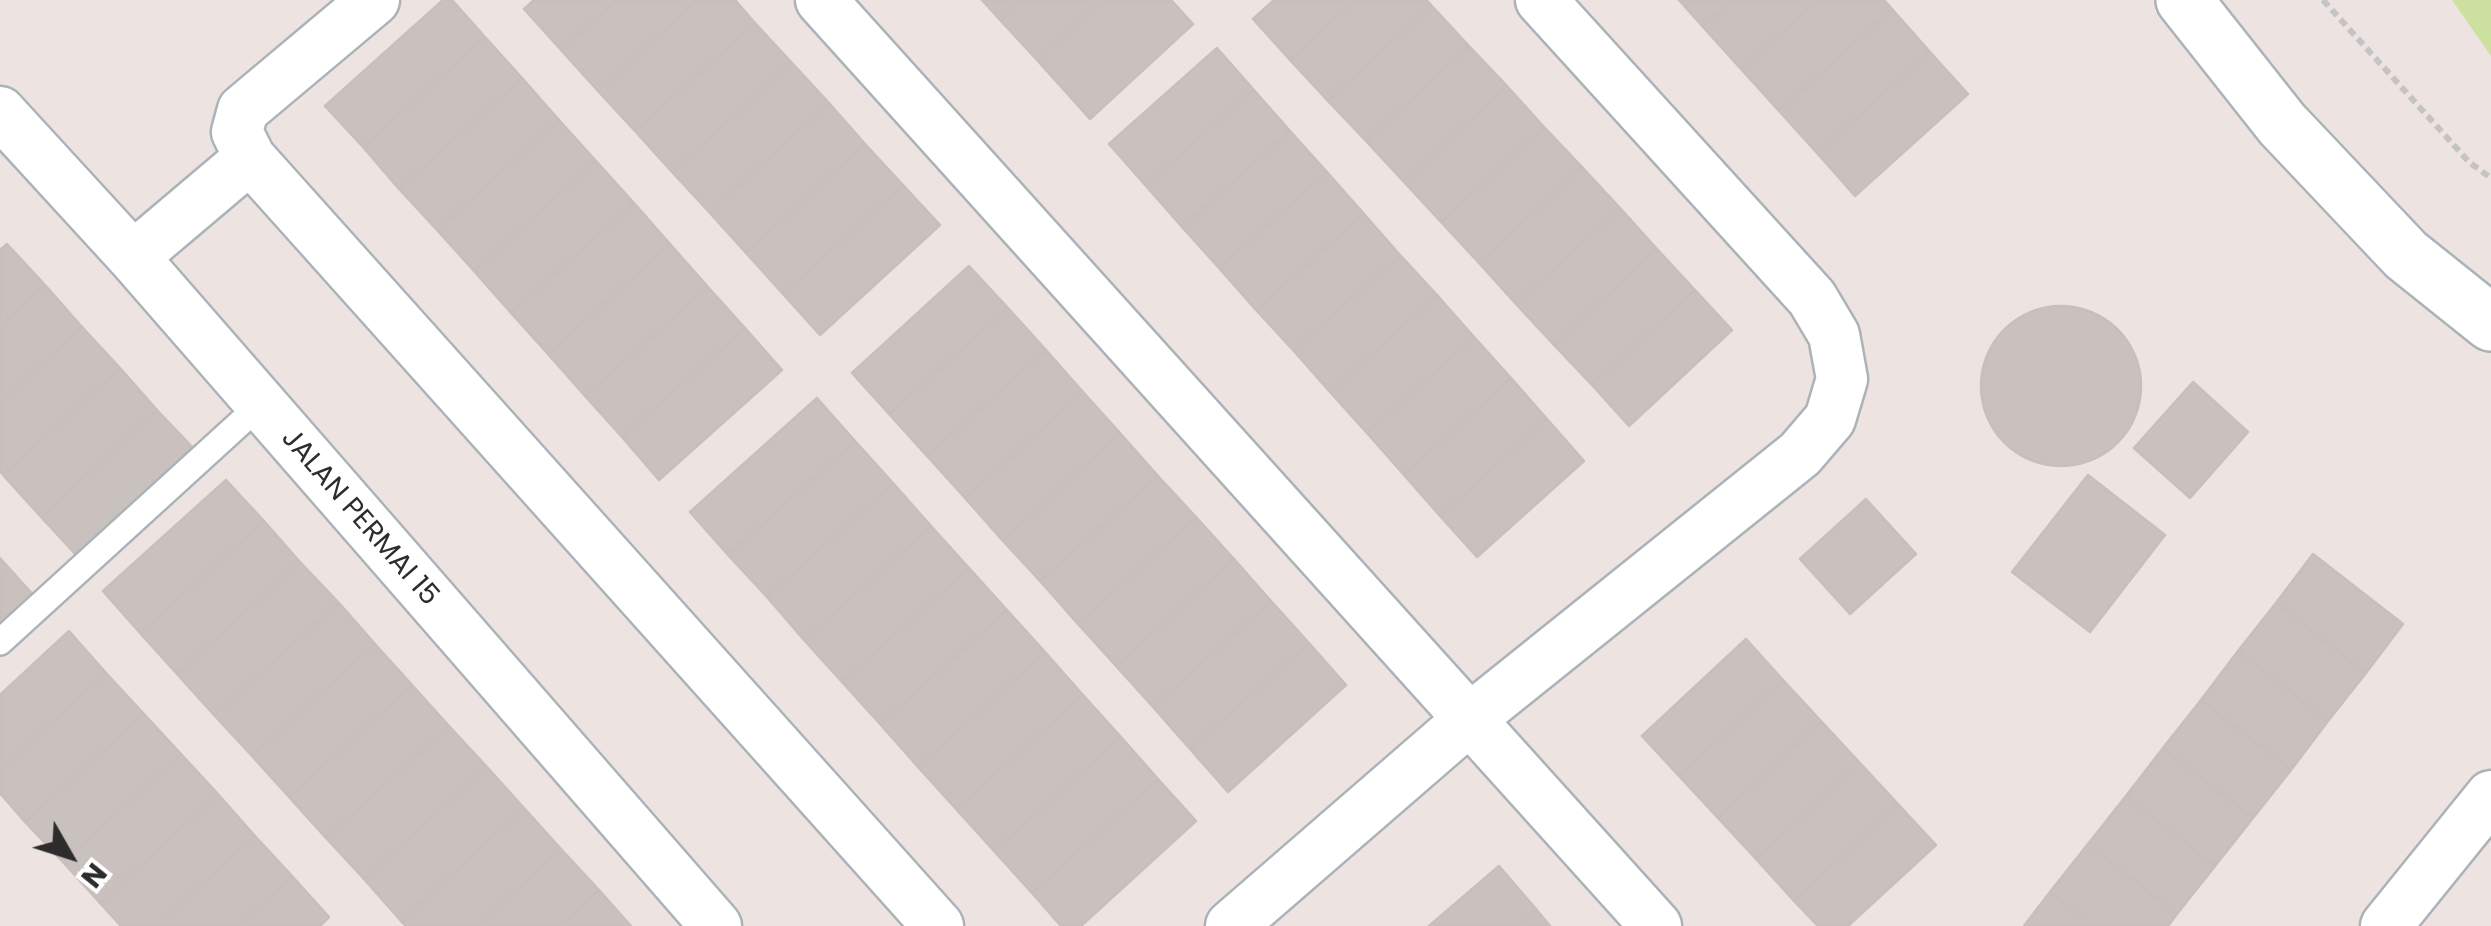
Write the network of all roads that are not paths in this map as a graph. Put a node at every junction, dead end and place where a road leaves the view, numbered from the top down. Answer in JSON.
{"nodes":[{"id":1,"x":374,"y":0,"type":"edge"},
{"id":2,"x":821,"y":0,"type":"edge"},
{"id":3,"x":1542,"y":0,"type":"edge"},
{"id":4,"x":2184,"y":0,"type":"edge"},
{"id":5,"x":0,"y":112,"type":"edge"},
{"id":6,"x":250,"y":158,"type":"junction"},
{"id":7,"x":132,"y":257,"type":"junction"},
{"id":8,"x":2491,"y":323,"type":"edge"},
{"id":9,"x":261,"y":404,"type":"junction"},
{"id":10,"x":0,"y":642,"type":"edge"},
{"id":11,"x":1471,"y":718,"type":"junction"},
{"id":12,"x":2491,"y":796,"type":"edge"},
{"id":13,"x":716,"y":926,"type":"edge"},
{"id":14,"x":938,"y":926,"type":"edge"},
{"id":15,"x":1231,"y":926,"type":"edge"},
{"id":16,"x":1656,"y":926,"type":"edge"},
{"id":17,"x":2386,"y":926,"type":"edge"}],
"edges":[{"from":1,"to":6,"type":"street"},
{"from":2,"to":11,"type":"street"},
{"from":3,"to":11,"type":"street"},
{"from":4,"to":8,"type":"street"},
{"from":5,"to":7,"type":"street","name":"JALAN PERMAI 15"},
{"from":6,"to":7,"type":"street"},
{"from":6,"to":14,"type":"street"},
{"from":7,"to":9,"type":"street","name":"JALAN PERMAI 15"},
{"from":9,"to":10,"type":"lane"},
{"from":9,"to":13,"type":"street","name":"JALAN PERMAI 15"},
{"from":11,"to":15,"type":"street"},
{"from":11,"to":16,"type":"street"},
{"from":12,"to":17,"type":"street"}]}
